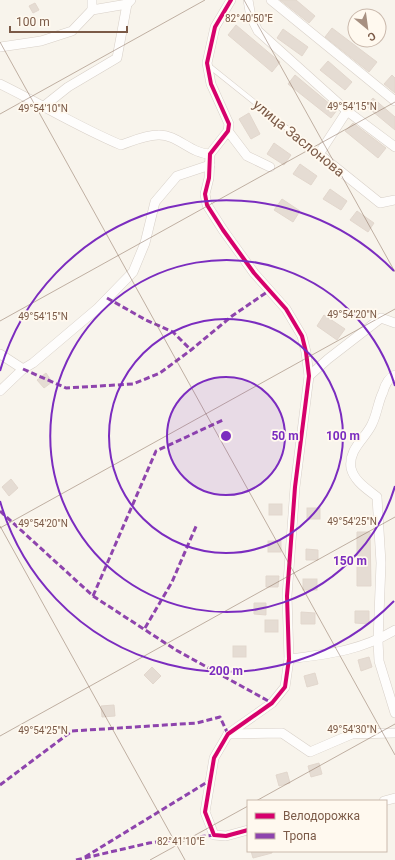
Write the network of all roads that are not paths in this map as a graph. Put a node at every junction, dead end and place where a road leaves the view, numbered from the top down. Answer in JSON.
{"nodes":[{"id":1,"x":92,"y":0,"type":"edge"},
{"id":2,"x":231,"y":0,"type":"edge"},
{"id":3,"x":248,"y":0,"type":"edge"},
{"id":4,"x":271,"y":0,"type":"edge"},
{"id":5,"x":129,"y":2,"type":"edge"},
{"id":6,"x":92,"y":10,"type":"junction"},
{"id":7,"x":0,"y":47,"type":"edge"},
{"id":8,"x":207,"y":64,"type":"junction"},
{"id":9,"x":0,"y":84,"type":"edge"},
{"id":10,"x":395,"y":101,"type":"edge"},
{"id":11,"x":44,"y":106,"type":"junction"},
{"id":12,"x":347,"y":111,"type":"junction"},
{"id":13,"x":228,"y":131,"type":"junction"},
{"id":14,"x":395,"y":147,"type":"edge"},
{"id":15,"x":210,"y":154,"type":"junction"},
{"id":16,"x":319,"y":154,"type":"junction"},
{"id":17,"x":210,"y":165,"type":"junction"},
{"id":18,"x":270,"y":167,"type":"dead end"},
{"id":19,"x":395,"y":200,"type":"edge"},
{"id":20,"x":395,"y":323,"type":"edge"},
{"id":21,"x":0,"y":354,"type":"edge"},
{"id":22,"x":23,"y":369,"type":"junction"},
{"id":23,"x":395,"y":375,"type":"edge"},
{"id":24,"x":309,"y":376,"type":"junction"},
{"id":25,"x":0,"y":391,"type":"edge"},
{"id":26,"x":395,"y":630,"type":"edge"},
{"id":27,"x":378,"y":641,"type":"junction"},
{"id":28,"x":289,"y":659,"type":"junction"},
{"id":29,"x":395,"y":713,"type":"edge"},
{"id":30,"x":395,"y":733,"type":"edge"},
{"id":31,"x":228,"y":734,"type":"junction"},
{"id":32,"x":247,"y":830,"type":"edge"}],
"edges":[{"from":1,"to":6,"type":"street"},
{"from":2,"to":8,"type":"street"},
{"from":3,"to":12,"type":"street"},
{"from":4,"to":10,"type":"street"},
{"from":5,"to":6,"type":"street"},
{"from":5,"to":11,"type":"street"},
{"from":6,"to":7,"type":"street"},
{"from":8,"to":13,"type":"street"},
{"from":8,"to":16,"type":"lane","name":"улица Заслонова"},
{"from":9,"to":11,"type":"street"},
{"from":11,"to":15,"type":"street"},
{"from":12,"to":14,"type":"street"},
{"from":12,"to":16,"type":"street"},
{"from":13,"to":15,"type":"street"},
{"from":13,"to":18,"type":"street"},
{"from":15,"to":17,"type":"street"},
{"from":16,"to":19,"type":"street","name":"улица Заслонова"},
{"from":17,"to":22,"type":"street"},
{"from":17,"to":24,"type":"street"},
{"from":20,"to":24,"type":"street"},
{"from":21,"to":22,"type":"street"},
{"from":22,"to":25,"type":"street"},
{"from":23,"to":27,"type":"street"},
{"from":24,"to":28,"type":"street"},
{"from":26,"to":27,"type":"street"},
{"from":27,"to":28,"type":"street"},
{"from":27,"to":29,"type":"street"},
{"from":28,"to":31,"type":"street"},
{"from":30,"to":31,"type":"street"},
{"from":31,"to":32,"type":"street"}]}
